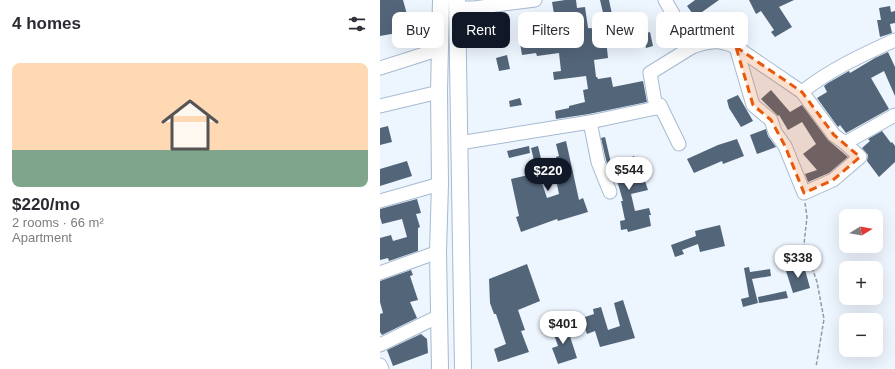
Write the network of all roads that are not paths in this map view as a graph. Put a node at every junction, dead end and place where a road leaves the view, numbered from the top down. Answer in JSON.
{"nodes":[{"id":1,"x":535,"y":0,"type":"edge"},
{"id":2,"x":665,"y":0,"type":"edge"},
{"id":3,"x":440,"y":2,"type":"edge"},
{"id":4,"x":457,"y":4,"type":"edge"},
{"id":5,"x":672,"y":12,"type":"edge"},
{"id":6,"x":895,"y":40,"type":"edge"},
{"id":7,"x":692,"y":48,"type":"edge"},
{"id":8,"x":736,"y":48,"type":"edge"},
{"id":9,"x":737,"y":48,"type":"edge"},
{"id":10,"x":440,"y":49,"type":"junction"},
{"id":11,"x":380,"y":68,"type":"edge"},
{"id":12,"x":439,"y":92,"type":"junction"},
{"id":13,"x":802,"y":92,"type":"junction"},
{"id":14,"x":380,"y":106,"type":"edge"},
{"id":15,"x":656,"y":108,"type":"junction"},
{"id":16,"x":895,"y":116,"type":"edge"},
{"id":17,"x":590,"y":122,"type":"junction"},
{"id":18,"x":459,"y":143,"type":"junction"},
{"id":19,"x":845,"y":143,"type":"junction"},
{"id":20,"x":679,"y":144,"type":"dead end"},
{"id":21,"x":440,"y":184,"type":"junction"},
{"id":22,"x":610,"y":192,"type":"dead end"},
{"id":23,"x":380,"y":201,"type":"edge"},
{"id":24,"x":438,"y":252,"type":"junction"},
{"id":25,"x":380,"y":273,"type":"edge"},
{"id":26,"x":439,"y":316,"type":"junction"},
{"id":27,"x":380,"y":345,"type":"edge"},
{"id":28,"x":380,"y":365,"type":"edge"},
{"id":29,"x":382,"y":369,"type":"edge"},
{"id":30,"x":440,"y":369,"type":"edge"},
{"id":31,"x":463,"y":369,"type":"edge"}],
"edges":[{"from":1,"to":4,"type":"street"},
{"from":2,"to":5,"type":"street"},
{"from":3,"to":10,"type":"main road"},
{"from":4,"to":18,"type":"main road"},
{"from":6,"to":13,"type":"street"},
{"from":7,"to":15,"type":"street"},
{"from":8,"to":19,"type":"street"},
{"from":9,"to":13,"type":"street"},
{"from":10,"to":11,"type":"street"},
{"from":10,"to":12,"type":"main road"},
{"from":12,"to":14,"type":"street"},
{"from":12,"to":21,"type":"main road"},
{"from":13,"to":19,"type":"street"},
{"from":15,"to":17,"type":"street"},
{"from":15,"to":20,"type":"street"},
{"from":16,"to":19,"type":"street"},
{"from":17,"to":18,"type":"street"},
{"from":17,"to":22,"type":"street"},
{"from":18,"to":31,"type":"main road"},
{"from":21,"to":23,"type":"street"},
{"from":21,"to":24,"type":"main road"},
{"from":24,"to":25,"type":"street"},
{"from":24,"to":26,"type":"main road"},
{"from":26,"to":27,"type":"street"},
{"from":26,"to":30,"type":"main road"},
{"from":28,"to":29,"type":"street"}]}
